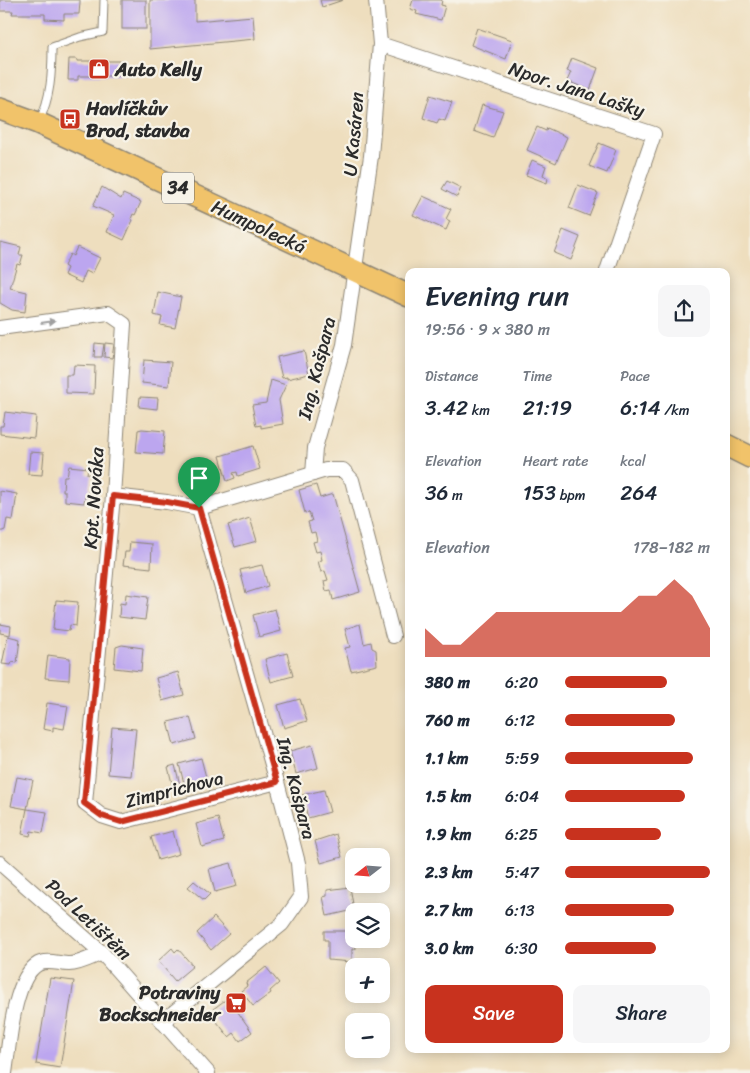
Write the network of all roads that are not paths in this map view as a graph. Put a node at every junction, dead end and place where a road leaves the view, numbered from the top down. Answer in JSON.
{"nodes":[{"id":1,"x":104,"y":0,"type":"edge"},
{"id":2,"x":376,"y":0,"type":"edge"},
{"id":3,"x":380,"y":44,"type":"junction"},
{"id":4,"x":0,"y":109,"type":"edge"},
{"id":5,"x":38,"y":123,"type":"junction"},
{"id":6,"x":608,"y":268,"type":"edge"},
{"id":7,"x":355,"y":270,"type":"junction"},
{"id":8,"x":405,"y":294,"type":"edge"},
{"id":9,"x":0,"y":328,"type":"edge"},
{"id":10,"x":730,"y":447,"type":"edge"},
{"id":11,"x":750,"y":456,"type":"edge"},
{"id":12,"x":313,"y":474,"type":"junction"},
{"id":13,"x":113,"y":496,"type":"junction"},
{"id":14,"x":199,"y":508,"type":"junction"},
{"id":15,"x":393,"y":636,"type":"dead end"},
{"id":16,"x":277,"y":782,"type":"junction"},
{"id":17,"x":84,"y":803,"type":"joint"},
{"id":18,"x":0,"y":863,"type":"edge"},
{"id":19,"x":102,"y":953,"type":"junction"},
{"id":20,"x":162,"y":1022,"type":"junction"},
{"id":21,"x":5,"y":1073,"type":"edge"},
{"id":22,"x":208,"y":1073,"type":"edge"}],
"edges":[{"from":1,"to":5,"type":"lane"},
{"from":2,"to":3,"type":"street","name":"U Kasáren"},
{"from":3,"to":6,"type":"street","name":"Npor. Jana Lašky"},
{"from":3,"to":7,"type":"street","name":"U Kasáren"},
{"from":4,"to":5,"type":"main road","name":"Humpolecká","number":"34"},
{"from":5,"to":7,"type":"main road","name":"Humpolecká","number":"34"},
{"from":7,"to":8,"type":"main road","name":"Humpolecká","number":"34"},
{"from":7,"to":12,"type":"street","name":"Ing. Kašpara"},
{"from":9,"to":13,"type":"street","name":"Kpt. Nováka","one_way":true},
{"from":10,"to":11,"type":"main road"},
{"from":12,"to":14,"type":"street"},
{"from":12,"to":15,"type":"street"},
{"from":13,"to":14,"type":"street"},
{"from":13,"to":17,"type":"street","name":"Kpt. Nováka"},
{"from":14,"to":16,"type":"street","name":"Ing. Kašpara"},
{"from":16,"to":17,"type":"street","name":"Zimprichova"},
{"from":16,"to":20,"type":"street","name":"Ing. Kašpara"},
{"from":18,"to":19,"type":"street","name":"Pod Letištěm"},
{"from":19,"to":20,"type":"street","name":"Pod Letištěm"},
{"from":19,"to":21,"type":"street"},
{"from":20,"to":22,"type":"street","name":"Pod Letištěm"}]}
